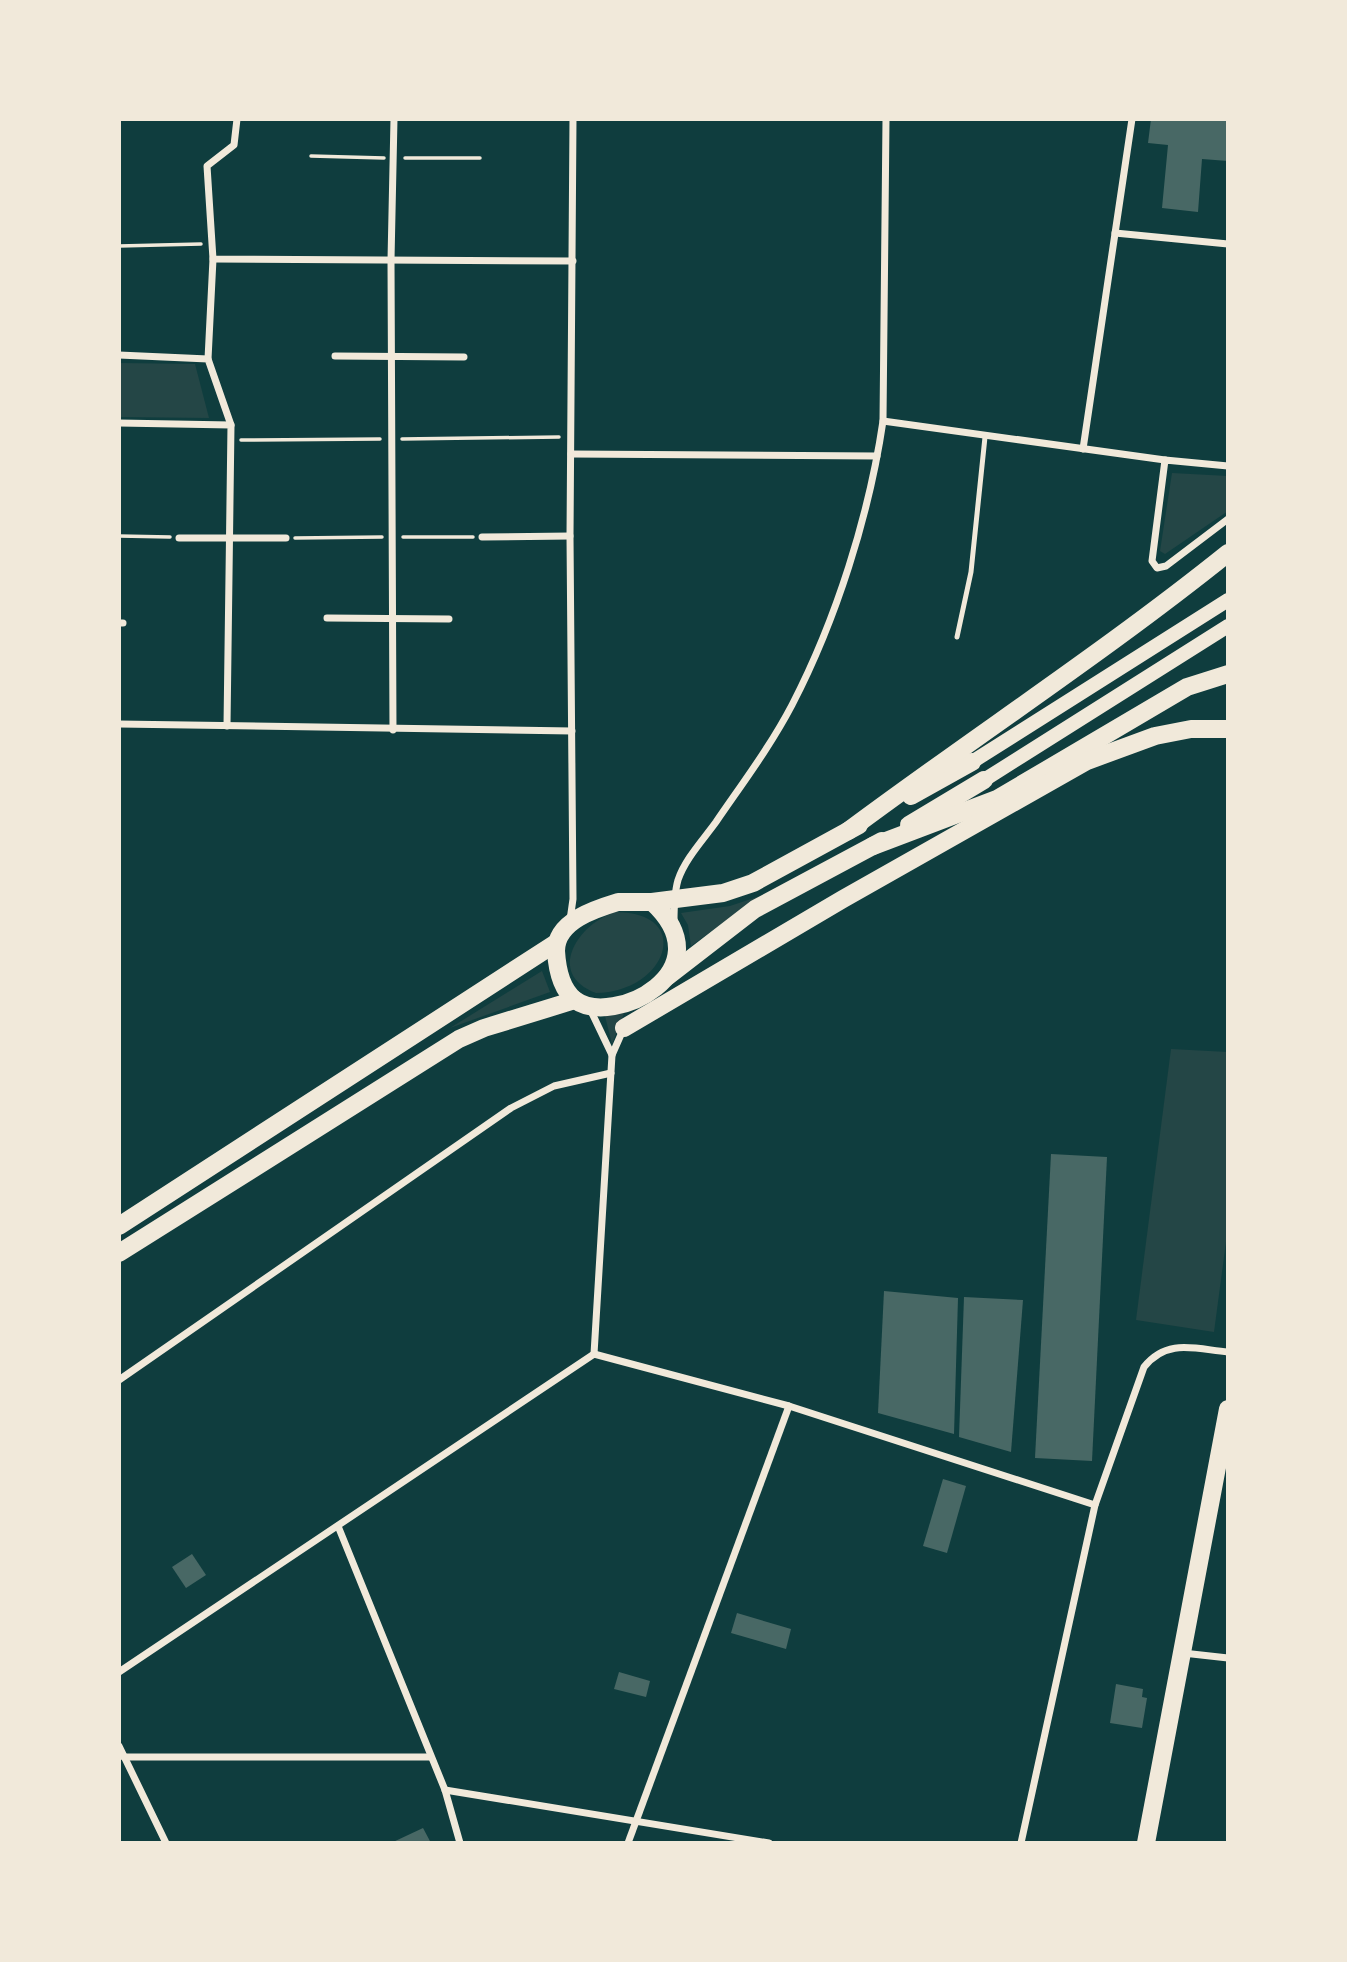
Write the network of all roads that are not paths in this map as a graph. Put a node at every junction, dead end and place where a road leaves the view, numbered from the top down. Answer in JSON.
{"nodes":[{"id":1,"x":237,"y":119,"type":"edge"},
{"id":2,"x":394,"y":119,"type":"edge"},
{"id":3,"x":573,"y":119,"type":"edge"},
{"id":4,"x":886,"y":119,"type":"edge"},
{"id":5,"x":1132,"y":119,"type":"edge"},
{"id":6,"x":1115,"y":233,"type":"junction"},
{"id":7,"x":1228,"y":244,"type":"edge"},
{"id":8,"x":214,"y":259,"type":"junction"},
{"id":9,"x":391,"y":260,"type":"junction"},
{"id":10,"x":573,"y":261,"type":"junction"},
{"id":11,"x":119,"y":355,"type":"edge"},
{"id":12,"x":335,"y":356,"type":"dead end"},
{"id":13,"x":392,"y":357,"type":"junction"},
{"id":14,"x":464,"y":357,"type":"dead end"},
{"id":15,"x":208,"y":359,"type":"junction"},
{"id":16,"x":883,"y":421,"type":"junction"},
{"id":17,"x":119,"y":423,"type":"edge"},
{"id":18,"x":231,"y":425,"type":"junction"},
{"id":19,"x":985,"y":437,"type":"junction"},
{"id":20,"x":1083,"y":449,"type":"junction"},
{"id":21,"x":571,"y":454,"type":"junction"},
{"id":22,"x":877,"y":456,"type":"junction"},
{"id":23,"x":1165,"y":460,"type":"junction"},
{"id":24,"x":1228,"y":466,"type":"edge"},
{"id":25,"x":1228,"y":519,"type":"edge"},
{"id":26,"x":570,"y":536,"type":"junction"},
{"id":27,"x":229,"y":537,"type":"junction"},
{"id":28,"x":482,"y":537,"type":"dead end"},
{"id":29,"x":179,"y":538,"type":"road end"},
{"id":30,"x":286,"y":538,"type":"dead end"},
{"id":31,"x":1228,"y":552,"type":"edge"},
{"id":32,"x":1228,"y":600,"type":"edge"},
{"id":33,"x":327,"y":618,"type":"dead end"},
{"id":34,"x":393,"y":619,"type":"junction"},
{"id":35,"x":449,"y":619,"type":"dead end"},
{"id":36,"x":1228,"y":626,"type":"edge"},
{"id":37,"x":957,"y":638,"type":"dead end"},
{"id":38,"x":1228,"y":674,"type":"edge"},
{"id":39,"x":1139,"y":715,"type":"junction"},
{"id":40,"x":119,"y":724,"type":"edge"},
{"id":41,"x":227,"y":726,"type":"junction"},
{"id":42,"x":1228,"y":729,"type":"edge"},
{"id":43,"x":393,"y":730,"type":"junction"},
{"id":44,"x":572,"y":731,"type":"junction"},
{"id":45,"x":1087,"y":761,"type":"junction"},
{"id":46,"x":972,"y":762,"type":"joint"},
{"id":47,"x":984,"y":780,"type":"joint"},
{"id":48,"x":848,"y":831,"type":"junction"},
{"id":49,"x":873,"y":846,"type":"junction"},
{"id":50,"x":674,"y":899,"type":"junction"},
{"id":51,"x":652,"y":902,"type":"junction"},
{"id":52,"x":570,"y":923,"type":"junction"},
{"id":53,"x":674,"y":928,"type":"junction"},
{"id":54,"x":556,"y":943,"type":"junction"},
{"id":55,"x":667,"y":977,"type":"junction"},
{"id":56,"x":651,"y":992,"type":"junction"},
{"id":57,"x":582,"y":1002,"type":"junction"},
{"id":58,"x":624,"y":1028,"type":"junction"},
{"id":59,"x":612,"y":1055,"type":"junction"},
{"id":60,"x":611,"y":1073,"type":"junction"},
{"id":61,"x":119,"y":1226,"type":"edge"},
{"id":62,"x":119,"y":1253,"type":"edge"},
{"id":63,"x":1228,"y":1352,"type":"edge"},
{"id":64,"x":594,"y":1354,"type":"junction"},
{"id":65,"x":119,"y":1380,"type":"edge"},
{"id":66,"x":789,"y":1406,"type":"junction"},
{"id":67,"x":1228,"y":1409,"type":"edge"},
{"id":68,"x":1095,"y":1505,"type":"junction"},
{"id":69,"x":338,"y":1526,"type":"junction"},
{"id":70,"x":1183,"y":1653,"type":"junction"},
{"id":71,"x":1228,"y":1658,"type":"edge"},
{"id":72,"x":119,"y":1672,"type":"edge"},
{"id":73,"x":119,"y":1746,"type":"edge"},
{"id":74,"x":124,"y":1757,"type":"junction"},
{"id":75,"x":430,"y":1757,"type":"junction"},
{"id":76,"x":445,"y":1790,"type":"junction"},
{"id":77,"x":637,"y":1819,"type":"junction"},
{"id":78,"x":166,"y":1843,"type":"edge"},
{"id":79,"x":460,"y":1843,"type":"edge"},
{"id":80,"x":628,"y":1843,"type":"edge"},
{"id":81,"x":769,"y":1843,"type":"edge"},
{"id":82,"x":1021,"y":1843,"type":"edge"},
{"id":83,"x":1146,"y":1843,"type":"edge"}],
"edges":[{"from":1,"to":8,"type":"street"},
{"from":2,"to":9,"type":"street"},
{"from":3,"to":10,"type":"street"},
{"from":4,"to":16,"type":"street"},
{"from":5,"to":6,"type":"street"},
{"from":6,"to":7,"type":"street"},
{"from":6,"to":20,"type":"street"},
{"from":8,"to":9,"type":"street"},
{"from":8,"to":15,"type":"street"},
{"from":9,"to":10,"type":"street"},
{"from":9,"to":13,"type":"street"},
{"from":10,"to":21,"type":"street"},
{"from":11,"to":15,"type":"street"},
{"from":12,"to":13,"type":"street"},
{"from":13,"to":14,"type":"street"},
{"from":13,"to":34,"type":"street"},
{"from":15,"to":18,"type":"street"},
{"from":16,"to":19,"type":"street"},
{"from":16,"to":22,"type":"street"},
{"from":17,"to":18,"type":"street"},
{"from":18,"to":27,"type":"street"},
{"from":19,"to":20,"type":"street"},
{"from":19,"to":37,"type":"lane"},
{"from":20,"to":23,"type":"street"},
{"from":21,"to":22,"type":"street"},
{"from":21,"to":26,"type":"street"},
{"from":22,"to":50,"type":"street"},
{"from":23,"to":24,"type":"street"},
{"from":23,"to":25,"type":"street"},
{"from":26,"to":28,"type":"street"},
{"from":26,"to":44,"type":"street"},
{"from":27,"to":29,"type":"street"},
{"from":27,"to":30,"type":"street"},
{"from":27,"to":41,"type":"street"},
{"from":31,"to":48,"type":"main road"},
{"from":32,"to":46,"type":"main road"},
{"from":33,"to":34,"type":"street"},
{"from":34,"to":35,"type":"street"},
{"from":34,"to":43,"type":"street"},
{"from":36,"to":47,"type":"main road"},
{"from":38,"to":39,"type":"main road"},
{"from":39,"to":45,"type":"main road"},
{"from":39,"to":49,"type":"main road"},
{"from":40,"to":41,"type":"street"},
{"from":41,"to":43,"type":"street"},
{"from":42,"to":45,"type":"main road"},
{"from":43,"to":44,"type":"street"},
{"from":44,"to":52,"type":"street"},
{"from":45,"to":58,"type":"main road"},
{"from":46,"to":48,"type":"main road"},
{"from":47,"to":49,"type":"main road"},
{"from":48,"to":50,"type":"main road"},
{"from":49,"to":55,"type":"main road"},
{"from":50,"to":51,"type":"main road"},
{"from":50,"to":53,"type":"street"},
{"from":51,"to":52,"type":"main road"},
{"from":51,"to":53,"type":"main road"},
{"from":52,"to":54,"type":"main road"},
{"from":53,"to":55,"type":"main road"},
{"from":54,"to":57,"type":"main road"},
{"from":54,"to":61,"type":"main road"},
{"from":55,"to":56,"type":"main road"},
{"from":56,"to":57,"type":"main road"},
{"from":56,"to":58,"type":"street"},
{"from":57,"to":59,"type":"street"},
{"from":57,"to":62,"type":"main road"},
{"from":58,"to":59,"type":"street"},
{"from":59,"to":60,"type":"street"},
{"from":60,"to":64,"type":"street"},
{"from":60,"to":65,"type":"street"},
{"from":63,"to":68,"type":"street"},
{"from":64,"to":66,"type":"street"},
{"from":64,"to":69,"type":"street"},
{"from":66,"to":68,"type":"street"},
{"from":66,"to":77,"type":"street"},
{"from":67,"to":70,"type":"main road"},
{"from":68,"to":82,"type":"street"},
{"from":69,"to":72,"type":"street"},
{"from":69,"to":75,"type":"street"},
{"from":70,"to":71,"type":"street"},
{"from":70,"to":83,"type":"main road"},
{"from":73,"to":74,"type":"street"},
{"from":74,"to":75,"type":"street"},
{"from":74,"to":78,"type":"street"},
{"from":75,"to":76,"type":"street"},
{"from":76,"to":77,"type":"street"},
{"from":76,"to":79,"type":"street"},
{"from":77,"to":80,"type":"street"},
{"from":77,"to":81,"type":"street"}]}
